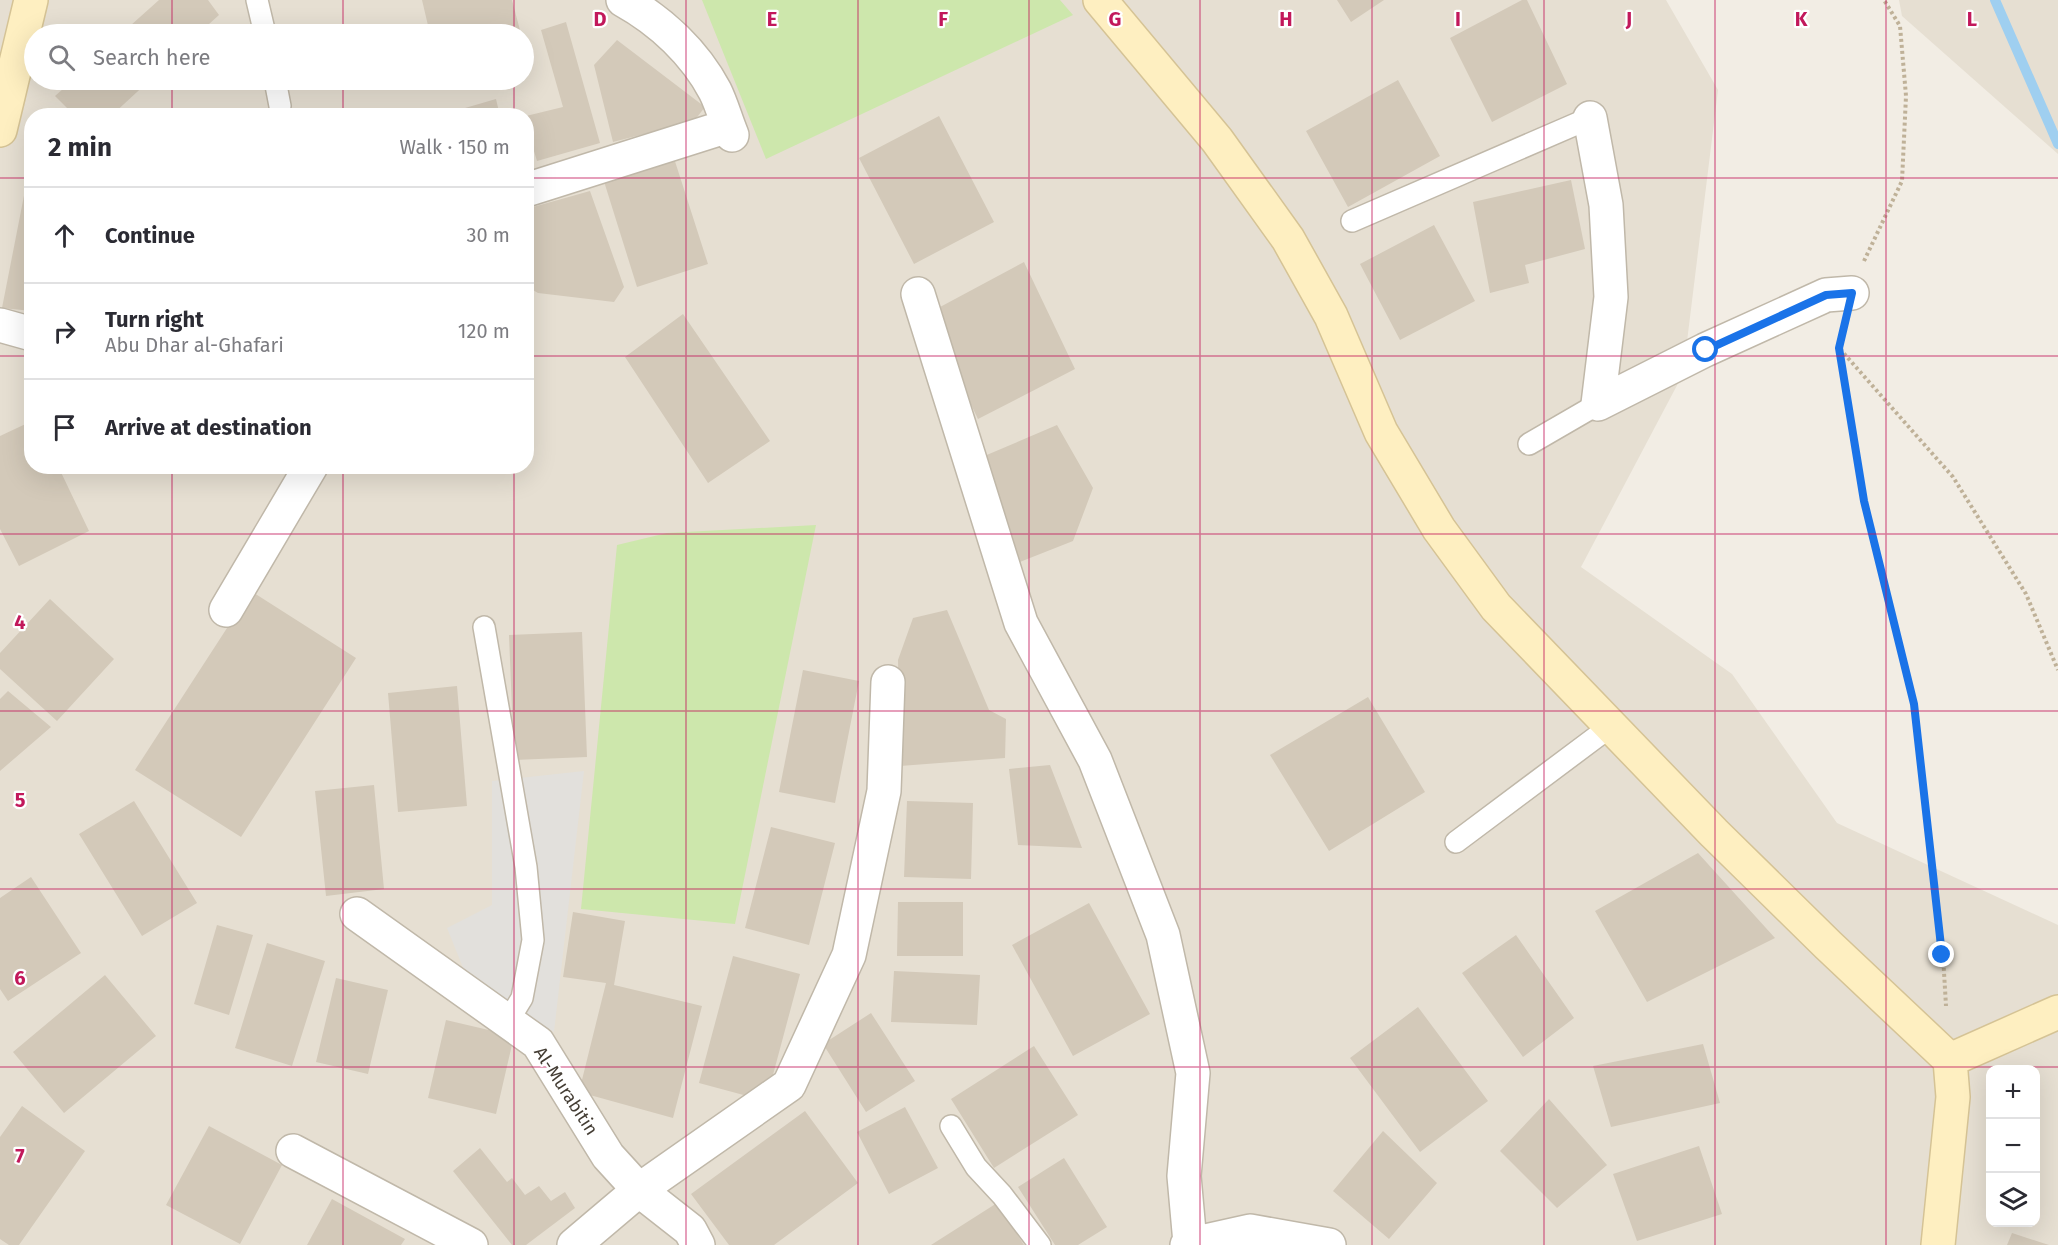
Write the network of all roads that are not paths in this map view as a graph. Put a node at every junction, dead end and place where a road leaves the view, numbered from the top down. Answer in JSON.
{"nodes":[{"id":1,"x":31,"y":0,"type":"edge"},
{"id":2,"x":257,"y":0,"type":"edge"},
{"id":3,"x":1100,"y":0,"type":"edge"},
{"id":4,"x":640,"y":4,"type":"edge"},
{"id":5,"x":25,"y":24,"type":"edge"},
{"id":6,"x":263,"y":24,"type":"edge"},
{"id":7,"x":24,"y":29,"type":"edge"},
{"id":8,"x":277,"y":90,"type":"edge"},
{"id":9,"x":280,"y":106,"type":"dead end"},
{"id":10,"x":1590,"y":118,"type":"joint"},
{"id":11,"x":0,"y":130,"type":"edge"},
{"id":12,"x":534,"y":188,"type":"edge"},
{"id":13,"x":1352,"y":221,"type":"dead end"},
{"id":14,"x":1852,"y":293,"type":"road end"},
{"id":15,"x":918,"y":294,"type":"dead end"},
{"id":16,"x":0,"y":325,"type":"edge"},
{"id":17,"x":24,"y":332,"type":"edge"},
{"id":18,"x":1598,"y":404,"type":"junction"},
{"id":19,"x":1529,"y":444,"type":"dead end"},
{"id":20,"x":306,"y":474,"type":"edge"},
{"id":21,"x":226,"y":610,"type":"dead end"},
{"id":22,"x":484,"y":627,"type":"dead end"},
{"id":23,"x":888,"y":681,"type":"dead end"},
{"id":24,"x":1611,"y":726,"type":"junction"},
{"id":25,"x":1456,"y":842,"type":"dead end"},
{"id":26,"x":357,"y":914,"type":"dead end"},
{"id":27,"x":2058,"y":1012,"type":"edge"},
{"id":28,"x":508,"y":1021,"type":"junction"},
{"id":29,"x":1950,"y":1060,"type":"junction"},
{"id":30,"x":951,"y":1126,"type":"dead end"},
{"id":31,"x":293,"y":1151,"type":"dead end"},
{"id":32,"x":639,"y":1190,"type":"junction"},
{"id":33,"x":1189,"y":1244,"type":"edge"},
{"id":34,"x":471,"y":1245,"type":"edge"},
{"id":35,"x":574,"y":1245,"type":"edge"},
{"id":36,"x":698,"y":1245,"type":"edge"},
{"id":37,"x":1040,"y":1245,"type":"edge"},
{"id":38,"x":1329,"y":1245,"type":"edge"},
{"id":39,"x":1938,"y":1245,"type":"edge"}],
"edges":[{"from":1,"to":5,"type":"street"},
{"from":2,"to":6,"type":"lane"},
{"from":3,"to":24,"type":"street"},
{"from":4,"to":12,"type":"street"},
{"from":7,"to":11,"type":"street"},
{"from":8,"to":9,"type":"lane"},
{"from":10,"to":13,"type":"lane"},
{"from":10,"to":18,"type":"street"},
{"from":14,"to":18,"type":"street"},
{"from":15,"to":33,"type":"street"},
{"from":16,"to":17,"type":"street"},
{"from":18,"to":19,"type":"lane"},
{"from":20,"to":21,"type":"street"},
{"from":22,"to":28,"type":"lane"},
{"from":23,"to":32,"type":"street"},
{"from":24,"to":25,"type":"lane"},
{"from":24,"to":29,"type":"street"},
{"from":26,"to":28,"type":"street","name":"Al-Murabitin"},
{"from":27,"to":29,"type":"street"},
{"from":28,"to":32,"type":"street","name":"Al-Murabitin"},
{"from":29,"to":39,"type":"street"},
{"from":30,"to":37,"type":"lane"},
{"from":31,"to":34,"type":"street"},
{"from":32,"to":35,"type":"street"},
{"from":32,"to":36,"type":"street","name":"Al-Murabitin"},
{"from":33,"to":38,"type":"street"}]}
